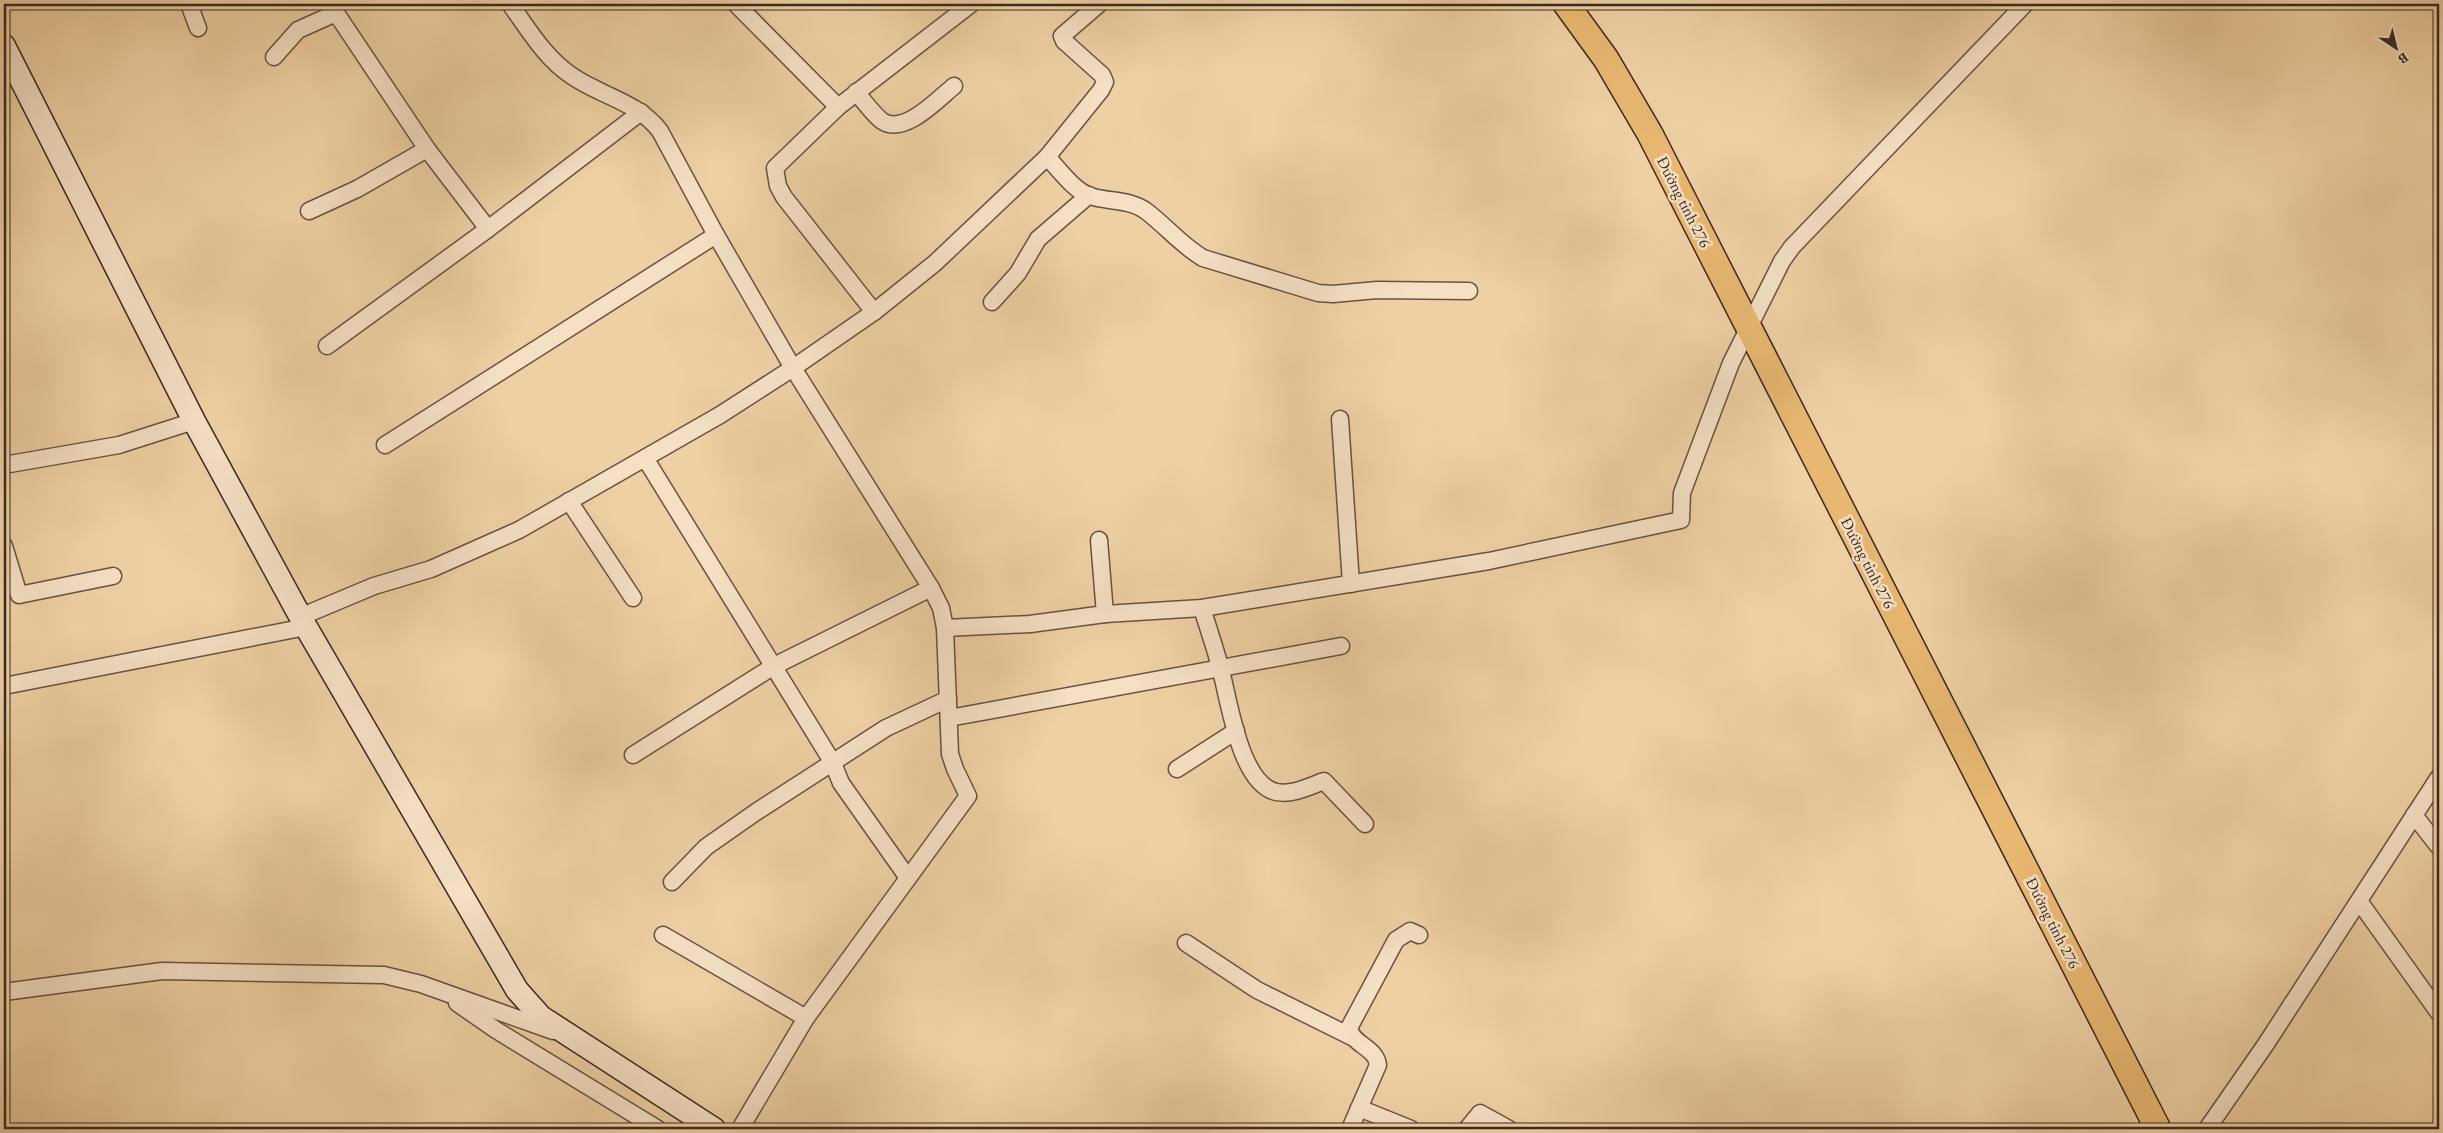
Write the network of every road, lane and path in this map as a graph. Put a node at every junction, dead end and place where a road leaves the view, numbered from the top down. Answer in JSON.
{"nodes":[{"id":1,"x":189,"y":4,"type":"edge"},
{"id":2,"x":510,"y":4,"type":"edge"},
{"id":3,"x":736,"y":4,"type":"edge"},
{"id":4,"x":971,"y":4,"type":"edge"},
{"id":5,"x":1100,"y":4,"type":"edge"},
{"id":6,"x":1566,"y":4,"type":"edge"},
{"id":7,"x":2025,"y":4,"type":"edge"},
{"id":8,"x":198,"y":28,"type":"dead end"},
{"id":9,"x":4,"y":46,"type":"edge"},
{"id":10,"x":274,"y":57,"type":"dead end"},
{"id":11,"x":954,"y":86,"type":"dead end"},
{"id":12,"x":856,"y":92,"type":"junction"},
{"id":13,"x":838,"y":107,"type":"junction"},
{"id":14,"x":641,"y":112,"type":"junction"},
{"id":15,"x":427,"y":149,"type":"junction"},
{"id":16,"x":1047,"y":157,"type":"junction"},
{"id":17,"x":1089,"y":195,"type":"junction"},
{"id":18,"x":309,"y":211,"type":"dead end"},
{"id":19,"x":488,"y":229,"type":"junction"},
{"id":20,"x":716,"y":235,"type":"junction"},
{"id":21,"x":1469,"y":291,"type":"dead end"},
{"id":22,"x":992,"y":302,"type":"dead end"},
{"id":23,"x":874,"y":312,"type":"junction"},
{"id":24,"x":1749,"y":327,"type":"junction"},
{"id":25,"x":327,"y":346,"type":"dead end"},
{"id":26,"x":793,"y":368,"type":"junction"},
{"id":27,"x":1340,"y":419,"type":"dead end"},
{"id":28,"x":194,"y":421,"type":"junction"},
{"id":29,"x":384,"y":445,"type":"dead end"},
{"id":30,"x":644,"y":458,"type":"junction"},
{"id":31,"x":4,"y":465,"type":"edge"},
{"id":32,"x":569,"y":501,"type":"junction"},
{"id":33,"x":1099,"y":540,"type":"dead end"},
{"id":34,"x":4,"y":546,"type":"edge"},
{"id":35,"x":113,"y":576,"type":"dead end"},
{"id":36,"x":1351,"y":584,"type":"junction"},
{"id":37,"x":931,"y":588,"type":"junction"},
{"id":38,"x":633,"y":598,"type":"dead end"},
{"id":39,"x":1202,"y":608,"type":"junction"},
{"id":40,"x":1105,"y":614,"type":"junction"},
{"id":41,"x":303,"y":622,"type":"junction"},
{"id":42,"x":945,"y":628,"type":"junction"},
{"id":43,"x":1341,"y":646,"type":"dead end"},
{"id":44,"x":774,"y":666,"type":"junction"},
{"id":45,"x":1220,"y":668,"type":"junction"},
{"id":46,"x":4,"y":686,"type":"edge"},
{"id":47,"x":948,"y":699,"type":"junction"},
{"id":48,"x":949,"y":718,"type":"junction"},
{"id":49,"x":1236,"y":731,"type":"junction"},
{"id":50,"x":634,"y":754,"type":"dead end"},
{"id":51,"x":833,"y":763,"type":"junction"},
{"id":52,"x":1177,"y":769,"type":"dead end"},
{"id":53,"x":2439,"y":777,"type":"edge"},
{"id":54,"x":2414,"y":815,"type":"junction"},
{"id":55,"x":1365,"y":824,"type":"dead end"},
{"id":56,"x":2439,"y":846,"type":"edge"},
{"id":57,"x":908,"y":878,"type":"junction"},
{"id":58,"x":672,"y":882,"type":"dead end"},
{"id":59,"x":2359,"y":901,"type":"junction"},
{"id":60,"x":663,"y":935,"type":"dead end"},
{"id":61,"x":1419,"y":935,"type":"dead end"},
{"id":62,"x":1186,"y":943,"type":"dead end"},
{"id":63,"x":439,"y":990,"type":"junction"},
{"id":64,"x":4,"y":992,"type":"edge"},
{"id":65,"x":2439,"y":1013,"type":"edge"},
{"id":66,"x":806,"y":1018,"type":"junction"},
{"id":67,"x":564,"y":1033,"type":"junction"},
{"id":68,"x":1352,"y":1037,"type":"junction"},
{"id":69,"x":1359,"y":1108,"type":"junction"},
{"id":70,"x":658,"y":1129,"type":"edge"},
{"id":71,"x":714,"y":1129,"type":"edge"},
{"id":72,"x":740,"y":1129,"type":"edge"},
{"id":73,"x":1350,"y":1129,"type":"edge"},
{"id":74,"x":1411,"y":1129,"type":"edge"},
{"id":75,"x":1467,"y":1129,"type":"edge"},
{"id":76,"x":1509,"y":1129,"type":"edge"},
{"id":77,"x":2158,"y":1129,"type":"edge"},
{"id":78,"x":2207,"y":1129,"type":"edge"}],
"edges":[{"from":1,"to":8,"type":"street"},
{"from":2,"to":14,"type":"street"},
{"from":3,"to":13,"type":"street"},
{"from":4,"to":12,"type":"street"},
{"from":5,"to":16,"type":"street"},
{"from":6,"to":24,"type":"main road","name":"Đường tỉnh 276"},
{"from":7,"to":24,"type":"street"},
{"from":9,"to":28,"type":"main road"},
{"from":10,"to":15,"type":"street"},
{"from":11,"to":12,"type":"street"},
{"from":12,"to":13,"type":"street"},
{"from":13,"to":23,"type":"street"},
{"from":14,"to":19,"type":"street"},
{"from":14,"to":20,"type":"street"},
{"from":15,"to":18,"type":"street"},
{"from":15,"to":19,"type":"street"},
{"from":16,"to":17,"type":"street"},
{"from":16,"to":23,"type":"street"},
{"from":17,"to":21,"type":"street"},
{"from":17,"to":22,"type":"street"},
{"from":19,"to":25,"type":"street"},
{"from":20,"to":26,"type":"street"},
{"from":20,"to":29,"type":"street"},
{"from":23,"to":26,"type":"street"},
{"from":24,"to":36,"type":"street"},
{"from":24,"to":77,"type":"main road","name":"Đường tỉnh 276"},
{"from":26,"to":30,"type":"street"},
{"from":26,"to":37,"type":"street"},
{"from":27,"to":36,"type":"street"},
{"from":28,"to":31,"type":"street"},
{"from":28,"to":41,"type":"main road"},
{"from":30,"to":32,"type":"street"},
{"from":30,"to":44,"type":"street"},
{"from":32,"to":38,"type":"street"},
{"from":32,"to":41,"type":"street"},
{"from":33,"to":40,"type":"street"},
{"from":34,"to":35,"type":"street"},
{"from":36,"to":39,"type":"street"},
{"from":37,"to":42,"type":"street"},
{"from":37,"to":44,"type":"street"},
{"from":39,"to":40,"type":"street"},
{"from":39,"to":45,"type":"street"},
{"from":40,"to":42,"type":"street"},
{"from":41,"to":46,"type":"street"},
{"from":41,"to":67,"type":"main road"},
{"from":42,"to":47,"type":"street"},
{"from":43,"to":45,"type":"street"},
{"from":44,"to":50,"type":"street"},
{"from":44,"to":51,"type":"street"},
{"from":45,"to":48,"type":"street"},
{"from":45,"to":49,"type":"street"},
{"from":47,"to":48,"type":"street"},
{"from":47,"to":51,"type":"street"},
{"from":48,"to":57,"type":"street"},
{"from":49,"to":52,"type":"street"},
{"from":49,"to":55,"type":"street"},
{"from":51,"to":57,"type":"street"},
{"from":51,"to":58,"type":"street"},
{"from":53,"to":54,"type":"street"},
{"from":54,"to":56,"type":"street"},
{"from":54,"to":59,"type":"street"},
{"from":57,"to":66,"type":"street"},
{"from":59,"to":65,"type":"street"},
{"from":59,"to":78,"type":"street"},
{"from":60,"to":66,"type":"street"},
{"from":61,"to":68,"type":"street"},
{"from":62,"to":68,"type":"street"},
{"from":63,"to":64,"type":"street"},
{"from":63,"to":67,"type":"street"},
{"from":63,"to":70,"type":"street"},
{"from":66,"to":72,"type":"street"},
{"from":67,"to":71,"type":"main road"},
{"from":68,"to":69,"type":"street"},
{"from":69,"to":73,"type":"street"},
{"from":69,"to":74,"type":"street"},
{"from":75,"to":76,"type":"street"}]}
